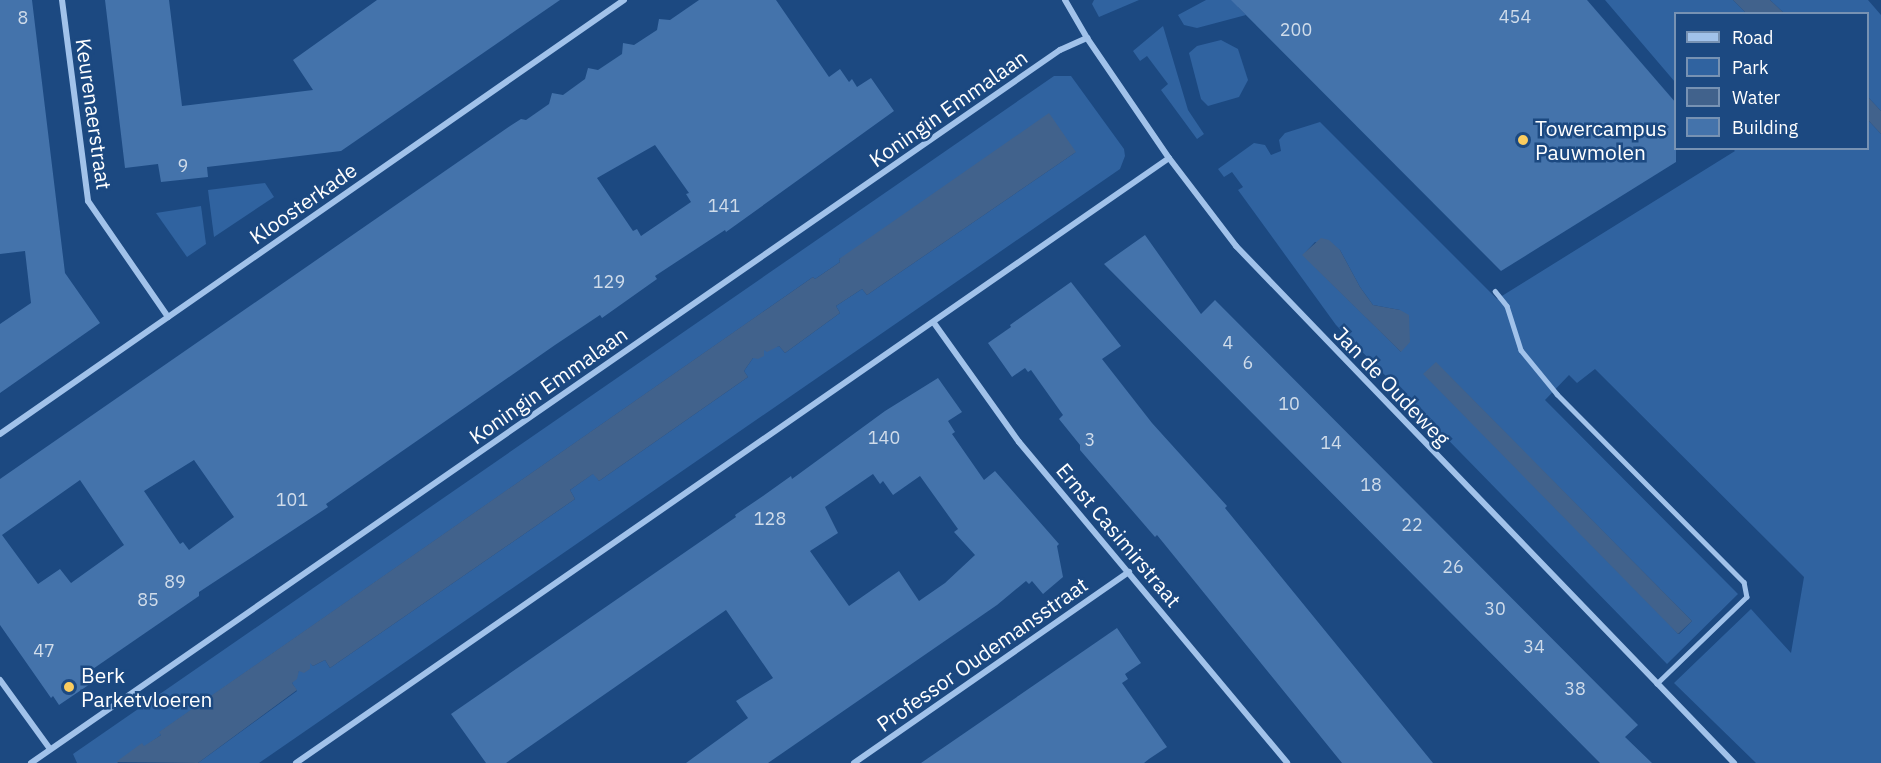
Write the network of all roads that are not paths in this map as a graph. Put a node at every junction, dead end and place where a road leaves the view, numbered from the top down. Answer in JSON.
{"nodes":[{"id":1,"x":62,"y":0,"type":"edge"},
{"id":2,"x":624,"y":0,"type":"edge"},
{"id":3,"x":1065,"y":0,"type":"edge"},
{"id":4,"x":1087,"y":38,"type":"junction"},
{"id":5,"x":1169,"y":158,"type":"junction"},
{"id":6,"x":1495,"y":291,"type":"dead end"},
{"id":7,"x":168,"y":317,"type":"junction"},
{"id":8,"x":934,"y":323,"type":"junction"},
{"id":9,"x":0,"y":434,"type":"edge"},
{"id":10,"x":1129,"y":572,"type":"junction"},
{"id":11,"x":0,"y":680,"type":"edge"},
{"id":12,"x":1657,"y":684,"type":"junction"},
{"id":13,"x":50,"y":749,"type":"junction"},
{"id":14,"x":31,"y":763,"type":"edge"},
{"id":15,"x":296,"y":763,"type":"edge"},
{"id":16,"x":854,"y":763,"type":"edge"},
{"id":17,"x":1287,"y":763,"type":"edge"},
{"id":18,"x":1734,"y":763,"type":"edge"}],
"edges":[{"from":1,"to":7,"type":"street","name":"Keurenaerstraat"},
{"from":2,"to":7,"type":"street","name":"Kloosterkade"},
{"from":3,"to":4,"type":"street","name":"Jan de Oudeweg"},
{"from":4,"to":5,"type":"street","name":"Jan de Oudeweg"},
{"from":4,"to":13,"type":"street","name":"Koningin Emmalaan"},
{"from":5,"to":8,"type":"street"},
{"from":5,"to":12,"type":"street","name":"Jan de Oudeweg"},
{"from":6,"to":12,"type":"lane"},
{"from":7,"to":9,"type":"street","name":"Kloosterkade"},
{"from":8,"to":10,"type":"street","name":"Ernst Casimirstraat"},
{"from":8,"to":15,"type":"street"},
{"from":10,"to":16,"type":"street","name":"Professor Oudemansstraat"},
{"from":10,"to":17,"type":"street","name":"Ernst Casimirstraat"},
{"from":11,"to":13,"type":"street"},
{"from":12,"to":18,"type":"street","name":"Jan de Oudeweg"},
{"from":13,"to":14,"type":"street","name":"Koningin Emmalaan"}]}
